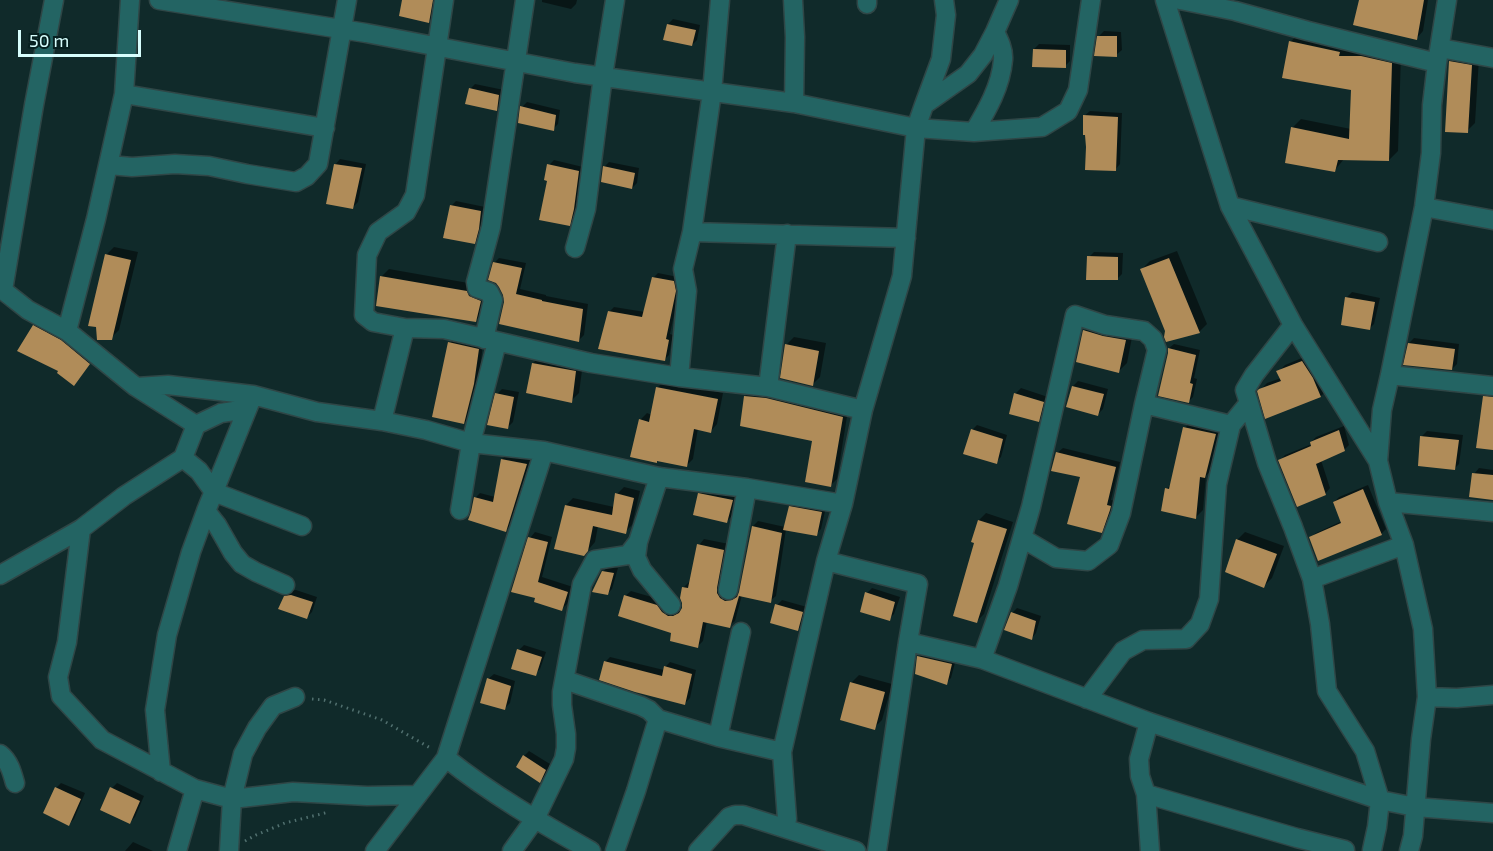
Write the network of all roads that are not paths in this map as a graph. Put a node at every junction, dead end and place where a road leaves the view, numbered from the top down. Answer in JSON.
{"nodes":[{"id":1,"x":54,"y":0,"type":"edge"},
{"id":2,"x":130,"y":0,"type":"edge"},
{"id":3,"x":159,"y":0,"type":"edge"},
{"id":4,"x":348,"y":0,"type":"edge"},
{"id":5,"x":444,"y":0,"type":"edge"},
{"id":6,"x":525,"y":0,"type":"edge"},
{"id":7,"x":615,"y":0,"type":"edge"},
{"id":8,"x":720,"y":0,"type":"edge"},
{"id":9,"x":793,"y":0,"type":"edge"},
{"id":10,"x":944,"y":0,"type":"edge"},
{"id":11,"x":1010,"y":0,"type":"edge"},
{"id":12,"x":1091,"y":0,"type":"edge"},
{"id":13,"x":1166,"y":0,"type":"edge"},
{"id":14,"x":1180,"y":0,"type":"edge"},
{"id":15,"x":1447,"y":0,"type":"edge"},
{"id":16,"x":179,"y":2,"type":"edge"},
{"id":17,"x":256,"y":8,"type":"edge"},
{"id":18,"x":342,"y":29,"type":"junction"},
{"id":19,"x":995,"y":32,"type":"junction"},
{"id":20,"x":438,"y":47,"type":"junction"},
{"id":21,"x":1438,"y":56,"type":"junction"},
{"id":22,"x":1493,"y":58,"type":"edge"},
{"id":23,"x":517,"y":62,"type":"junction"},
{"id":24,"x":603,"y":76,"type":"junction"},
{"id":25,"x":712,"y":92,"type":"junction"},
{"id":26,"x":124,"y":94,"type":"junction"},
{"id":27,"x":794,"y":103,"type":"junction"},
{"id":28,"x":924,"y":105,"type":"junction"},
{"id":29,"x":326,"y":128,"type":"junction"},
{"id":30,"x":916,"y":128,"type":"junction"},
{"id":31,"x":974,"y":132,"type":"junction"},
{"id":32,"x":109,"y":165,"type":"junction"},
{"id":33,"x":1230,"y":206,"type":"junction"},
{"id":34,"x":1425,"y":207,"type":"junction"},
{"id":35,"x":1493,"y":220,"type":"edge"},
{"id":36,"x":692,"y":232,"type":"junction"},
{"id":37,"x":787,"y":234,"type":"junction"},
{"id":38,"x":906,"y":238,"type":"junction"},
{"id":39,"x":1378,"y":242,"type":"dead end"},
{"id":40,"x":575,"y":248,"type":"dead end"},
{"id":41,"x":1,"y":289,"type":"edge"},
{"id":42,"x":1293,"y":325,"type":"junction"},
{"id":43,"x":405,"y":328,"type":"junction"},
{"id":44,"x":67,"y":331,"type":"junction"},
{"id":45,"x":491,"y":340,"type":"junction"},
{"id":46,"x":1390,"y":375,"type":"junction"},
{"id":47,"x":680,"y":377,"type":"junction"},
{"id":48,"x":1493,"y":386,"type":"edge"},
{"id":49,"x":136,"y":387,"type":"junction"},
{"id":50,"x":768,"y":387,"type":"junction"},
{"id":51,"x":250,"y":402,"type":"junction"},
{"id":52,"x":1249,"y":403,"type":"junction"},
{"id":53,"x":1144,"y":404,"type":"junction"},
{"id":54,"x":863,"y":410,"type":"junction"},
{"id":55,"x":382,"y":421,"type":"junction"},
{"id":56,"x":196,"y":425,"type":"junction"},
{"id":57,"x":1231,"y":425,"type":"junction"},
{"id":58,"x":471,"y":443,"type":"junction"},
{"id":59,"x":544,"y":452,"type":"junction"},
{"id":60,"x":183,"y":458,"type":"junction"},
{"id":61,"x":1378,"y":462,"type":"junction"},
{"id":62,"x":659,"y":477,"type":"junction"},
{"id":63,"x":747,"y":488,"type":"junction"},
{"id":64,"x":214,"y":492,"type":"junction"},
{"id":65,"x":1388,"y":502,"type":"junction"},
{"id":66,"x":843,"y":504,"type":"junction"},
{"id":67,"x":460,"y":510,"type":"dead end"},
{"id":68,"x":206,"y":512,"type":"junction"},
{"id":69,"x":1493,"y":512,"type":"edge"},
{"id":70,"x":302,"y":526,"type":"dead end"},
{"id":71,"x":81,"y":529,"type":"junction"},
{"id":72,"x":1022,"y":538,"type":"junction"},
{"id":73,"x":638,"y":542,"type":"junction"},
{"id":74,"x":1404,"y":545,"type":"junction"},
{"id":75,"x":826,"y":561,"type":"junction"},
{"id":76,"x":0,"y":575,"type":"edge"},
{"id":77,"x":1312,"y":579,"type":"junction"},
{"id":78,"x":285,"y":585,"type":"dead end"},
{"id":79,"x":728,"y":590,"type":"dead end"},
{"id":80,"x":671,"y":605,"type":"dead end"},
{"id":81,"x":741,"y":632,"type":"dead end"},
{"id":82,"x":908,"y":642,"type":"junction"},
{"id":83,"x":982,"y":659,"type":"junction"},
{"id":84,"x":565,"y":680,"type":"junction"},
{"id":85,"x":1493,"y":696,"type":"edge"},
{"id":86,"x":295,"y":697,"type":"road end"},
{"id":87,"x":1427,"y":697,"type":"junction"},
{"id":88,"x":1087,"y":699,"type":"junction"},
{"id":89,"x":658,"y":719,"type":"junction"},
{"id":90,"x":1149,"y":722,"type":"junction"},
{"id":91,"x":718,"y":737,"type":"junction"},
{"id":92,"x":783,"y":752,"type":"junction"},
{"id":93,"x":0,"y":754,"type":"edge"},
{"id":94,"x":446,"y":758,"type":"junction"},
{"id":95,"x":161,"y":772,"type":"junction"},
{"id":96,"x":15,"y":783,"type":"dead end"},
{"id":97,"x":195,"y":789,"type":"junction"},
{"id":98,"x":1146,"y":794,"type":"junction"},
{"id":99,"x":418,"y":795,"type":"junction"},
{"id":100,"x":232,"y":799,"type":"junction"},
{"id":101,"x":1380,"y":800,"type":"junction"},
{"id":102,"x":1415,"y":807,"type":"junction"},
{"id":103,"x":1493,"y":813,"type":"edge"},
{"id":104,"x":535,"y":819,"type":"junction"},
{"id":105,"x":785,"y":828,"type":"junction"},
{"id":106,"x":1372,"y":850,"type":"edge"},
{"id":107,"x":177,"y":851,"type":"edge"},
{"id":108,"x":230,"y":851,"type":"edge"},
{"id":109,"x":375,"y":851,"type":"edge"},
{"id":110,"x":512,"y":851,"type":"edge"},
{"id":111,"x":591,"y":851,"type":"edge"},
{"id":112,"x":615,"y":851,"type":"edge"},
{"id":113,"x":698,"y":851,"type":"edge"},
{"id":114,"x":856,"y":851,"type":"edge"},
{"id":115,"x":877,"y":851,"type":"edge"},
{"id":116,"x":1150,"y":851,"type":"edge"},
{"id":117,"x":1343,"y":851,"type":"edge"},
{"id":118,"x":1377,"y":851,"type":"edge"},
{"id":119,"x":1409,"y":851,"type":"edge"}],
"edges":[{"from":1,"to":41,"type":"street"},
{"from":2,"to":26,"type":"street"},
{"from":3,"to":16,"type":"street"},
{"from":4,"to":18,"type":"street"},
{"from":5,"to":20,"type":"street"},
{"from":6,"to":23,"type":"street"},
{"from":7,"to":24,"type":"street"},
{"from":8,"to":25,"type":"street"},
{"from":9,"to":27,"type":"street"},
{"from":10,"to":28,"type":"street"},
{"from":11,"to":19,"type":"street"},
{"from":12,"to":31,"type":"street"},
{"from":13,"to":33,"type":"street"},
{"from":14,"to":21,"type":"street"},
{"from":15,"to":21,"type":"street"},
{"from":16,"to":17,"type":"street"},
{"from":17,"to":18,"type":"street"},
{"from":18,"to":20,"type":"street"},
{"from":18,"to":29,"type":"street"},
{"from":19,"to":28,"type":"street"},
{"from":19,"to":31,"type":"street"},
{"from":20,"to":23,"type":"street"},
{"from":20,"to":43,"type":"street"},
{"from":21,"to":22,"type":"street"},
{"from":21,"to":34,"type":"street"},
{"from":23,"to":24,"type":"street"},
{"from":23,"to":45,"type":"street"},
{"from":24,"to":25,"type":"street"},
{"from":24,"to":40,"type":"street"},
{"from":25,"to":27,"type":"street"},
{"from":25,"to":36,"type":"street"},
{"from":26,"to":29,"type":"street"},
{"from":26,"to":32,"type":"street"},
{"from":27,"to":30,"type":"street"},
{"from":28,"to":30,"type":"street"},
{"from":29,"to":32,"type":"street"},
{"from":30,"to":31,"type":"street"},
{"from":30,"to":38,"type":"street"},
{"from":32,"to":44,"type":"street"},
{"from":33,"to":39,"type":"street"},
{"from":33,"to":42,"type":"street"},
{"from":34,"to":35,"type":"street"},
{"from":34,"to":46,"type":"street"},
{"from":36,"to":37,"type":"street"},
{"from":36,"to":47,"type":"street"},
{"from":37,"to":38,"type":"street"},
{"from":37,"to":50,"type":"street"},
{"from":38,"to":54,"type":"street"},
{"from":41,"to":44,"type":"street"},
{"from":42,"to":52,"type":"street"},
{"from":42,"to":61,"type":"street"},
{"from":43,"to":45,"type":"street"},
{"from":43,"to":55,"type":"street"},
{"from":44,"to":49,"type":"street"},
{"from":45,"to":47,"type":"street"},
{"from":45,"to":58,"type":"street"},
{"from":46,"to":48,"type":"street"},
{"from":46,"to":61,"type":"street"},
{"from":47,"to":50,"type":"street"},
{"from":49,"to":51,"type":"street"},
{"from":49,"to":56,"type":"street"},
{"from":50,"to":54,"type":"street"},
{"from":51,"to":55,"type":"street"},
{"from":51,"to":56,"type":"street"},
{"from":51,"to":64,"type":"street"},
{"from":52,"to":57,"type":"street"},
{"from":52,"to":77,"type":"street"},
{"from":53,"to":57,"type":"street"},
{"from":53,"to":72,"type":"street"},
{"from":53,"to":72,"type":"street"},
{"from":54,"to":66,"type":"street"},
{"from":55,"to":58,"type":"street"},
{"from":56,"to":60,"type":"street"},
{"from":57,"to":88,"type":"street"},
{"from":58,"to":59,"type":"street"},
{"from":58,"to":67,"type":"street"},
{"from":59,"to":62,"type":"street"},
{"from":59,"to":94,"type":"street"},
{"from":60,"to":64,"type":"street"},
{"from":60,"to":71,"type":"street"},
{"from":61,"to":65,"type":"street"},
{"from":62,"to":63,"type":"street"},
{"from":62,"to":73,"type":"street"},
{"from":63,"to":66,"type":"street"},
{"from":63,"to":79,"type":"street"},
{"from":64,"to":68,"type":"street"},
{"from":64,"to":70,"type":"street"},
{"from":65,"to":69,"type":"street"},
{"from":65,"to":74,"type":"street"},
{"from":66,"to":75,"type":"street"},
{"from":68,"to":78,"type":"street"},
{"from":68,"to":95,"type":"street"},
{"from":71,"to":76,"type":"street"},
{"from":71,"to":95,"type":"street"},
{"from":72,"to":83,"type":"street"},
{"from":73,"to":80,"type":"street"},
{"from":73,"to":84,"type":"street"},
{"from":74,"to":77,"type":"street"},
{"from":74,"to":87,"type":"street"},
{"from":75,"to":82,"type":"street"},
{"from":75,"to":92,"type":"street"},
{"from":77,"to":101,"type":"street"},
{"from":81,"to":91,"type":"street"},
{"from":82,"to":83,"type":"street"},
{"from":82,"to":115,"type":"street"},
{"from":83,"to":88,"type":"street"},
{"from":84,"to":89,"type":"street"},
{"from":84,"to":104,"type":"street"},
{"from":85,"to":87,"type":"street"},
{"from":86,"to":100,"type":"street"},
{"from":87,"to":102,"type":"street"},
{"from":88,"to":90,"type":"street"},
{"from":89,"to":91,"type":"street"},
{"from":89,"to":112,"type":"street"},
{"from":90,"to":98,"type":"street"},
{"from":90,"to":101,"type":"street"},
{"from":91,"to":92,"type":"street"},
{"from":92,"to":105,"type":"street"},
{"from":93,"to":96,"type":"street"},
{"from":94,"to":99,"type":"street"},
{"from":94,"to":104,"type":"street"},
{"from":95,"to":97,"type":"street"},
{"from":97,"to":100,"type":"street"},
{"from":97,"to":107,"type":"street"},
{"from":98,"to":116,"type":"street"},
{"from":98,"to":117,"type":"street"},
{"from":99,"to":100,"type":"street"},
{"from":99,"to":109,"type":"street"},
{"from":100,"to":108,"type":"street"},
{"from":101,"to":102,"type":"street"},
{"from":101,"to":106,"type":"street"},
{"from":102,"to":103,"type":"street"},
{"from":102,"to":119,"type":"street"},
{"from":104,"to":110,"type":"street"},
{"from":104,"to":111,"type":"street"},
{"from":105,"to":113,"type":"street"},
{"from":105,"to":114,"type":"street"},
{"from":106,"to":117,"type":"street"},
{"from":106,"to":118,"type":"street"}]}
